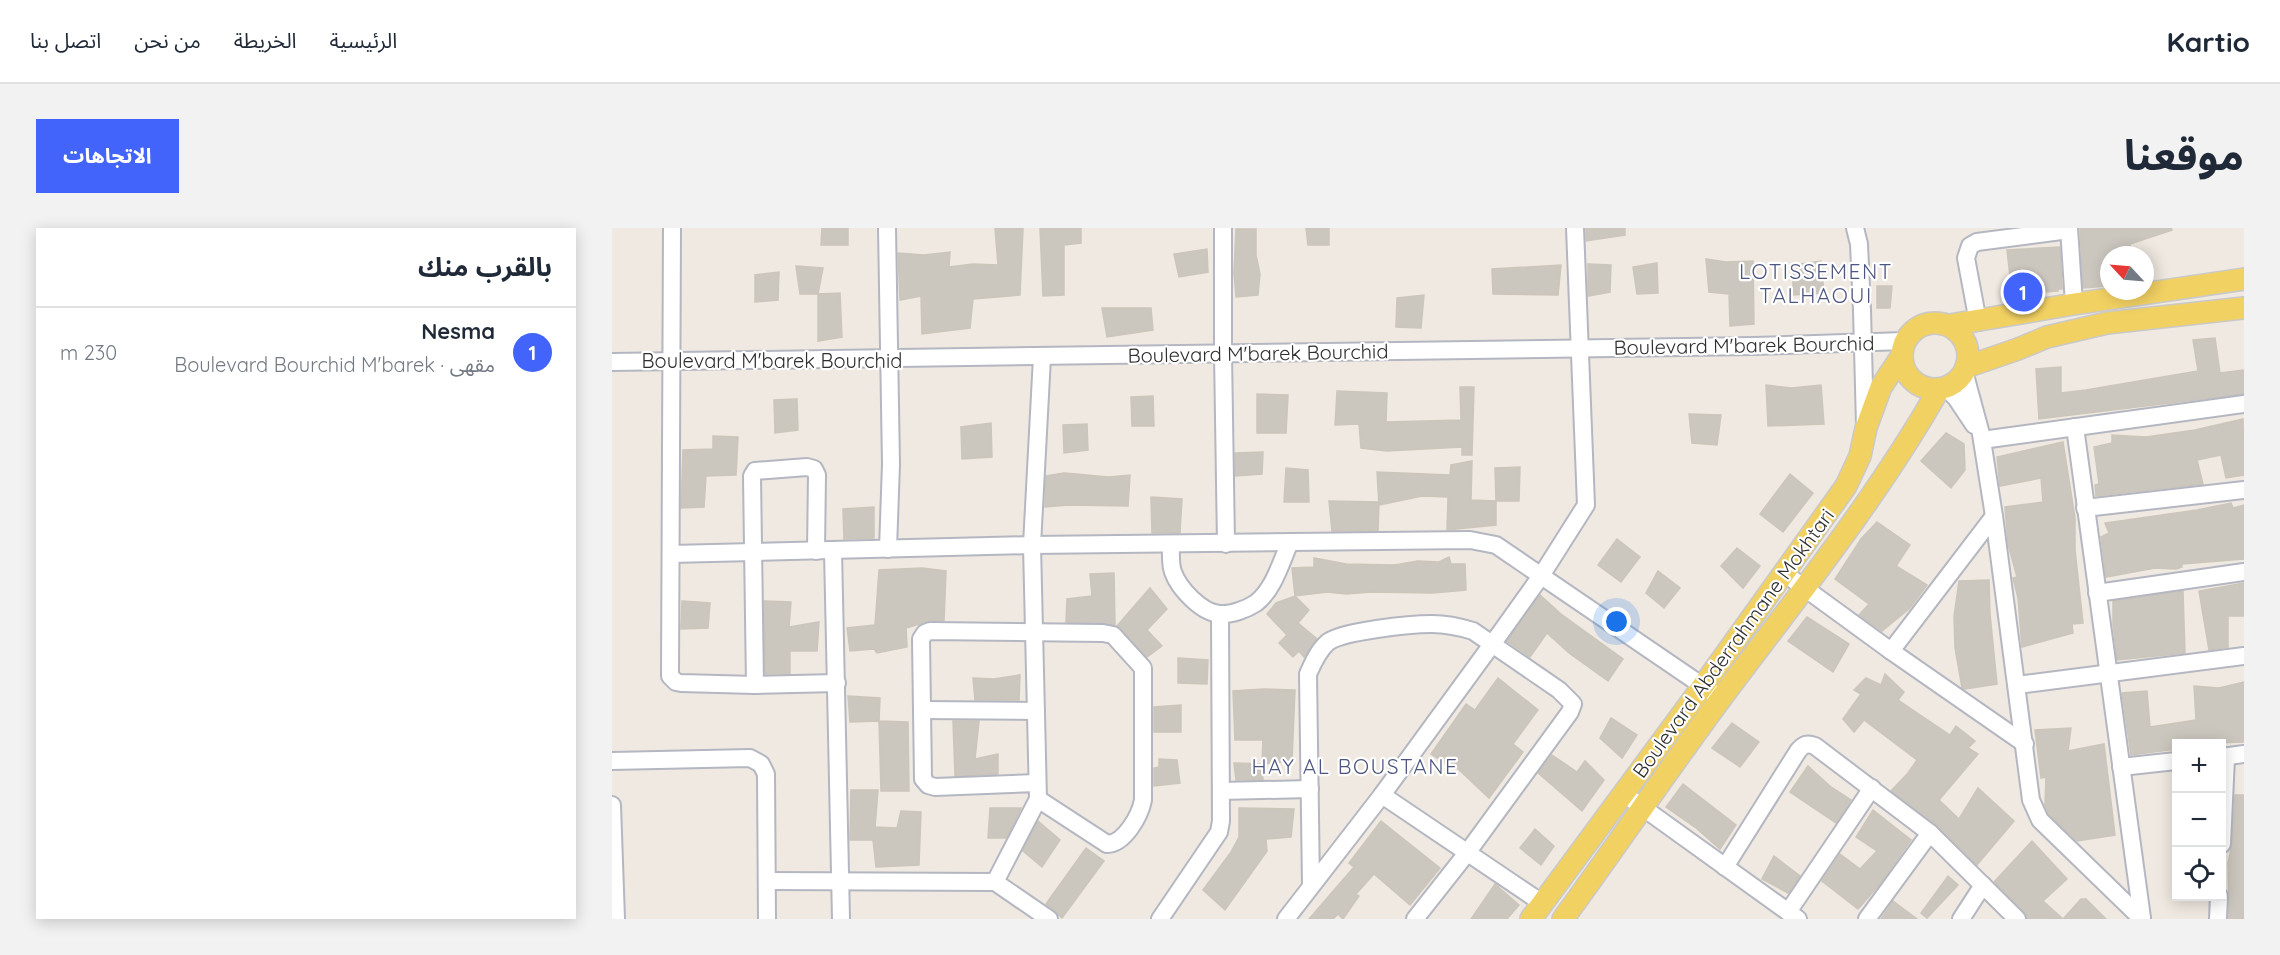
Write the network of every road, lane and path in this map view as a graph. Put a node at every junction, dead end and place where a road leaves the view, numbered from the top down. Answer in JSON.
{"nodes":[{"id":1,"x":672,"y":228,"type":"edge"},
{"id":2,"x":887,"y":228,"type":"edge"},
{"id":3,"x":1224,"y":228,"type":"edge"},
{"id":4,"x":1575,"y":228,"type":"edge"},
{"id":5,"x":1856,"y":228,"type":"edge"},
{"id":6,"x":2069,"y":229,"type":"edge"},
{"id":7,"x":2244,"y":279,"type":"edge"},
{"id":8,"x":2154,"y":292,"type":"edge"},
{"id":9,"x":2100,"y":299,"type":"edge"},
{"id":10,"x":2102,"y":300,"type":"edge"},
{"id":11,"x":2074,"y":304,"type":"junction"},
{"id":12,"x":2244,"y":308,"type":"edge"},
{"id":13,"x":1978,"y":322,"type":"junction"},
{"id":14,"x":2107,"y":323,"type":"junction"},
{"id":15,"x":1950,"y":325,"type":"junction"},
{"id":16,"x":1862,"y":342,"type":"junction"},
{"id":17,"x":1580,"y":348,"type":"junction"},
{"id":18,"x":1903,"y":349,"type":"junction"},
{"id":19,"x":1223,"y":354,"type":"junction"},
{"id":20,"x":1042,"y":357,"type":"junction"},
{"id":21,"x":890,"y":359,"type":"junction"},
{"id":22,"x":672,"y":360,"type":"junction"},
{"id":23,"x":612,"y":362,"type":"edge"},
{"id":24,"x":1965,"y":369,"type":"junction"},
{"id":25,"x":1943,"y":388,"type":"junction"},
{"id":26,"x":2244,"y":404,"type":"edge"},
{"id":27,"x":2075,"y":427,"type":"junction"},
{"id":28,"x":1866,"y":428,"type":"junction"},
{"id":29,"x":1981,"y":437,"type":"junction"},
{"id":30,"x":2244,"y":490,"type":"edge"},
{"id":31,"x":2085,"y":508,"type":"junction"},
{"id":32,"x":1994,"y":516,"type":"junction"},
{"id":33,"x":1290,"y":542,"type":"junction"},
{"id":34,"x":1171,"y":544,"type":"junction"},
{"id":35,"x":1226,"y":544,"type":"junction"},
{"id":36,"x":1032,"y":545,"type":"junction"},
{"id":37,"x":888,"y":549,"type":"junction"},
{"id":38,"x":816,"y":551,"type":"junction"},
{"id":39,"x":833,"y":551,"type":"junction"},
{"id":40,"x":755,"y":553,"type":"junction"},
{"id":41,"x":671,"y":554,"type":"junction"},
{"id":42,"x":2244,"y":572,"type":"edge"},
{"id":43,"x":1784,"y":573,"type":"junction"},
{"id":44,"x":1540,"y":576,"type":"junction"},
{"id":45,"x":1805,"y":589,"type":"junction"},
{"id":46,"x":2097,"y":593,"type":"junction"},
{"id":47,"x":1220,"y":615,"type":"junction"},
{"id":48,"x":1034,"y":632,"type":"junction"},
{"id":49,"x":1491,"y":645,"type":"junction"},
{"id":50,"x":1891,"y":651,"type":"junction"},
{"id":51,"x":2244,"y":657,"type":"edge"},
{"id":52,"x":2108,"y":674,"type":"junction"},
{"id":53,"x":837,"y":683,"type":"junction"},
{"id":54,"x":755,"y":685,"type":"junction"},
{"id":55,"x":2017,"y":685,"type":"junction"},
{"id":56,"x":1703,"y":686,"type":"junction"},
{"id":57,"x":1721,"y":698,"type":"junction"},
{"id":58,"x":923,"y":710,"type":"junction"},
{"id":59,"x":1036,"y":711,"type":"junction"},
{"id":60,"x":2025,"y":744,"type":"junction"},
{"id":61,"x":2244,"y":754,"type":"edge"},
{"id":62,"x":2226,"y":757,"type":"edge"},
{"id":63,"x":612,"y":761,"type":"edge"},
{"id":64,"x":2172,"y":761,"type":"edge"},
{"id":65,"x":2121,"y":767,"type":"junction"},
{"id":66,"x":1872,"y":788,"type":"junction"},
{"id":67,"x":1310,"y":789,"type":"junction"},
{"id":68,"x":1037,"y":791,"type":"junction"},
{"id":69,"x":1221,"y":791,"type":"junction"},
{"id":70,"x":1624,"y":794,"type":"junction"},
{"id":71,"x":1382,"y":795,"type":"junction"},
{"id":72,"x":612,"y":805,"type":"edge"},
{"id":73,"x":1643,"y":809,"type":"junction"},
{"id":74,"x":1930,"y":833,"type":"junction"},
{"id":75,"x":1467,"y":853,"type":"junction"},
{"id":76,"x":1725,"y":867,"type":"junction"},
{"id":77,"x":840,"y":880,"type":"junction"},
{"id":78,"x":767,"y":881,"type":"junction"},
{"id":79,"x":995,"y":882,"type":"junction"},
{"id":80,"x":1311,"y":885,"type":"junction"},
{"id":81,"x":1983,"y":885,"type":"junction"},
{"id":82,"x":2219,"y":901,"type":"edge"},
{"id":83,"x":1537,"y":911,"type":"edge"},
{"id":84,"x":1793,"y":915,"type":"edge"},
{"id":85,"x":616,"y":919,"type":"edge"},
{"id":86,"x":767,"y":919,"type":"edge"},
{"id":87,"x":841,"y":919,"type":"edge"},
{"id":88,"x":1049,"y":919,"type":"edge"},
{"id":89,"x":1160,"y":919,"type":"edge"},
{"id":90,"x":1286,"y":919,"type":"edge"},
{"id":91,"x":1415,"y":919,"type":"edge"},
{"id":92,"x":1563,"y":919,"type":"edge"},
{"id":93,"x":1867,"y":919,"type":"edge"},
{"id":94,"x":1961,"y":919,"type":"edge"},
{"id":95,"x":2018,"y":919,"type":"edge"},
{"id":96,"x":2142,"y":919,"type":"edge"},
{"id":97,"x":2218,"y":919,"type":"edge"}],
"edges":[{"from":1,"to":22,"type":"street"},
{"from":2,"to":21,"type":"street"},
{"from":3,"to":19,"type":"street"},
{"from":4,"to":17,"type":"street"},
{"from":5,"to":16,"type":"street","name":"Boulevard Abderrahmane Mokhtari"},
{"from":6,"to":11,"type":"street"},
{"from":6,"to":13,"type":"street"},
{"from":7,"to":8,"type":"main road"},
{"from":9,"to":11,"type":"main road"},
{"from":10,"to":14,"type":"main road"},
{"from":11,"to":13,"type":"main road"},
{"from":12,"to":14,"type":"main road"},
{"from":13,"to":15,"type":"main road"},
{"from":14,"to":24,"type":"main road"},
{"from":15,"to":18,"type":"main road"},
{"from":15,"to":24,"type":"main road"},
{"from":16,"to":17,"type":"street","name":"Boulevard M'barek Bourchid"},
{"from":16,"to":18,"type":"street","name":"Boulevard M'barek Bourchid"},
{"from":16,"to":28,"type":"street","name":"Boulevard Abderrahmane Mokhtari"},
{"from":17,"to":19,"type":"street","name":"Boulevard M'barek Bourchid"},
{"from":17,"to":44,"type":"street"},
{"from":18,"to":25,"type":"main road"},
{"from":18,"to":28,"type":"main road"},
{"from":19,"to":20,"type":"street","name":"Boulevard M'barek Bourchid"},
{"from":19,"to":35,"type":"street"},
{"from":20,"to":21,"type":"street","name":"Boulevard M'barek Bourchid"},
{"from":20,"to":36,"type":"street"},
{"from":21,"to":22,"type":"street","name":"Boulevard M'barek Bourchid"},
{"from":21,"to":37,"type":"street"},
{"from":22,"to":23,"type":"street","name":"Boulevard M'barek Bourchid"},
{"from":22,"to":41,"type":"street"},
{"from":24,"to":25,"type":"main road"},
{"from":24,"to":29,"type":"street"},
{"from":25,"to":29,"type":"street"},
{"from":25,"to":45,"type":"main road","name":"Boulevard Abderrahmane Mokhtari"},
{"from":26,"to":27,"type":"street"},
{"from":27,"to":29,"type":"street"},
{"from":27,"to":31,"type":"street"},
{"from":28,"to":43,"type":"main road","name":"Boulevard Abderrahmane Mokhtari"},
{"from":29,"to":32,"type":"street"},
{"from":30,"to":31,"type":"street"},
{"from":31,"to":46,"type":"street"},
{"from":32,"to":50,"type":"street"},
{"from":32,"to":55,"type":"street"},
{"from":33,"to":35,"type":"street"},
{"from":33,"to":44,"type":"street"},
{"from":33,"to":47,"type":"street"},
{"from":34,"to":35,"type":"street"},
{"from":34,"to":36,"type":"street"},
{"from":34,"to":47,"type":"street"},
{"from":36,"to":37,"type":"street"},
{"from":36,"to":48,"type":"street"},
{"from":37,"to":39,"type":"street"},
{"from":38,"to":39,"type":"street"},
{"from":38,"to":40,"type":"street"},
{"from":38,"to":40,"type":"street"},
{"from":39,"to":53,"type":"street"},
{"from":40,"to":41,"type":"street"},
{"from":40,"to":54,"type":"street"},
{"from":41,"to":54,"type":"street"},
{"from":42,"to":46,"type":"street"},
{"from":43,"to":45,"type":"street"},
{"from":43,"to":56,"type":"main road","name":"Boulevard Abderrahmane Mokhtari"},
{"from":44,"to":49,"type":"street"},
{"from":44,"to":56,"type":"street"},
{"from":45,"to":50,"type":"street"},
{"from":45,"to":57,"type":"main road","name":"Boulevard Abderrahmane Mokhtari"},
{"from":46,"to":52,"type":"street"},
{"from":47,"to":69,"type":"street"},
{"from":48,"to":58,"type":"street"},
{"from":48,"to":59,"type":"street"},
{"from":48,"to":68,"type":"street"},
{"from":49,"to":67,"type":"street"},
{"from":49,"to":71,"type":"street"},
{"from":49,"to":75,"type":"street"},
{"from":50,"to":60,"type":"street"},
{"from":51,"to":52,"type":"street"},
{"from":52,"to":55,"type":"street"},
{"from":52,"to":65,"type":"street"},
{"from":53,"to":54,"type":"street"},
{"from":53,"to":77,"type":"street"},
{"from":55,"to":60,"type":"street"},
{"from":56,"to":57,"type":"street"},
{"from":56,"to":70,"type":"main road","name":"Boulevard Abderrahmane Mokhtari"},
{"from":57,"to":73,"type":"main road","name":"Boulevard Abderrahmane Mokhtari"},
{"from":58,"to":59,"type":"street"},
{"from":58,"to":68,"type":"street"},
{"from":59,"to":68,"type":"street"},
{"from":60,"to":96,"type":"street"},
{"from":61,"to":62,"type":"street"},
{"from":63,"to":78,"type":"street"},
{"from":64,"to":65,"type":"street"},
{"from":65,"to":96,"type":"street"},
{"from":66,"to":74,"type":"street"},
{"from":66,"to":76,"type":"street"},
{"from":66,"to":84,"type":"street"},
{"from":67,"to":69,"type":"street"},
{"from":67,"to":80,"type":"street"},
{"from":68,"to":79,"type":"street"},
{"from":69,"to":89,"type":"street"},
{"from":70,"to":73,"type":"street"},
{"from":70,"to":83,"type":"main road","name":"Boulevard Abderrahmane Mokhtari"},
{"from":71,"to":75,"type":"street"},
{"from":71,"to":80,"type":"street"},
{"from":72,"to":85,"type":"street"},
{"from":73,"to":76,"type":"street"},
{"from":73,"to":92,"type":"main road","name":"Boulevard Abderrahmane Mokhtari"},
{"from":74,"to":81,"type":"street"},
{"from":74,"to":93,"type":"street"},
{"from":75,"to":83,"type":"street"},
{"from":75,"to":91,"type":"street"},
{"from":76,"to":84,"type":"street"},
{"from":77,"to":78,"type":"street"},
{"from":77,"to":79,"type":"street"},
{"from":77,"to":87,"type":"street"},
{"from":78,"to":86,"type":"street"},
{"from":79,"to":88,"type":"street"},
{"from":80,"to":90,"type":"street"},
{"from":81,"to":94,"type":"street"},
{"from":81,"to":95,"type":"street"},
{"from":82,"to":97,"type":"street"}]}
